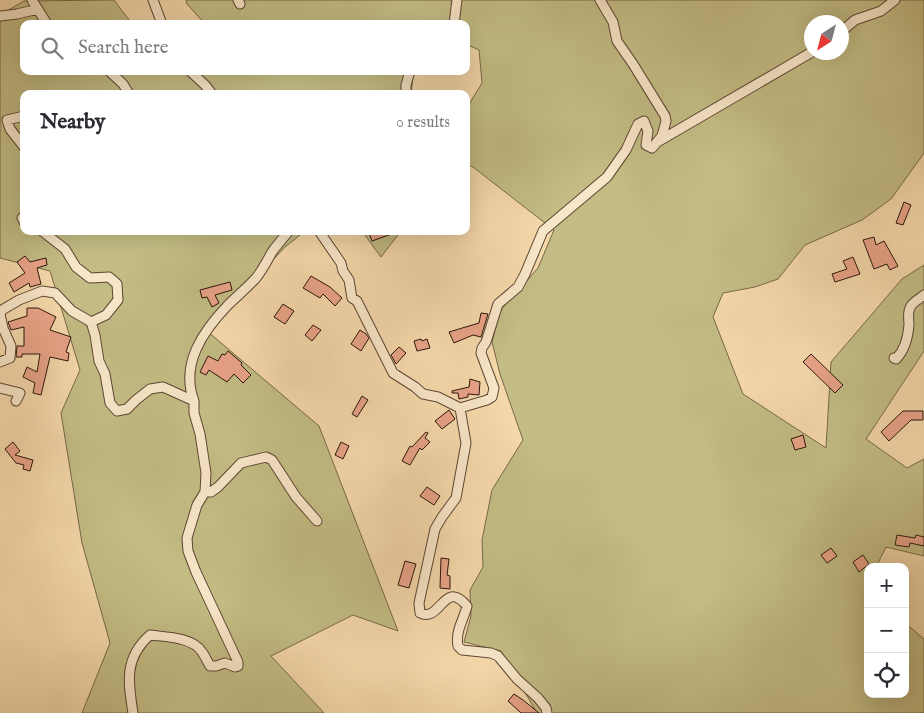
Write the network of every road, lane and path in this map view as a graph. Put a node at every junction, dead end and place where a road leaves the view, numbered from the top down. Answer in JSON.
{"nodes":[{"id":1,"x":32,"y":0,"type":"edge"},
{"id":2,"x":153,"y":0,"type":"edge"},
{"id":3,"x":457,"y":0,"type":"edge"},
{"id":4,"x":600,"y":0,"type":"edge"},
{"id":5,"x":895,"y":0,"type":"edge"},
{"id":6,"x":38,"y":9,"type":"junction"},
{"id":7,"x":0,"y":16,"type":"edge"},
{"id":8,"x":45,"y":20,"type":"edge"},
{"id":9,"x":160,"y":20,"type":"edge"},
{"id":10,"x":454,"y":20,"type":"edge"},
{"id":11,"x":849,"y":25,"type":"edge"},
{"id":12,"x":804,"y":57,"type":"edge"},
{"id":13,"x":114,"y":75,"type":"edge"},
{"id":14,"x":194,"y":75,"type":"edge"},
{"id":15,"x":409,"y":75,"type":"edge"},
{"id":16,"x":127,"y":90,"type":"edge"},
{"id":17,"x":208,"y":90,"type":"edge"},
{"id":18,"x":406,"y":90,"type":"edge"},
{"id":19,"x":20,"y":117,"type":"edge"},
{"id":20,"x":20,"y":142,"type":"edge"},
{"id":21,"x":657,"y":143,"type":"junction"},
{"id":22,"x":47,"y":235,"type":"edge"},
{"id":23,"x":286,"y":235,"type":"edge"},
{"id":24,"x":321,"y":235,"type":"edge"},
{"id":25,"x":924,"y":296,"type":"edge"},
{"id":26,"x":0,"y":314,"type":"edge"},
{"id":27,"x":91,"y":322,"type":"junction"},
{"id":28,"x":894,"y":358,"type":"dead end"},
{"id":29,"x":0,"y":362,"type":"edge"},
{"id":30,"x":0,"y":388,"type":"edge"},
{"id":31,"x":16,"y":401,"type":"dead end"},
{"id":32,"x":194,"y":401,"type":"junction"},
{"id":33,"x":460,"y":408,"type":"junction"},
{"id":34,"x":205,"y":492,"type":"junction"},
{"id":35,"x":317,"y":521,"type":"dead end"},
{"id":36,"x":133,"y":713,"type":"edge"},
{"id":37,"x":547,"y":713,"type":"edge"}],
"edges":[{"from":1,"to":6,"type":"street"},
{"from":2,"to":9,"type":"street"},
{"from":3,"to":10,"type":"street"},
{"from":4,"to":21,"type":"street"},
{"from":5,"to":11,"type":"street"},
{"from":6,"to":7,"type":"street"},
{"from":6,"to":8,"type":"street"},
{"from":12,"to":21,"type":"street"},
{"from":13,"to":16,"type":"street"},
{"from":14,"to":17,"type":"street"},
{"from":15,"to":18,"type":"street"},
{"from":19,"to":20,"type":"street"},
{"from":21,"to":33,"type":"street"},
{"from":22,"to":27,"type":"street"},
{"from":23,"to":32,"type":"street"},
{"from":24,"to":33,"type":"street"},
{"from":25,"to":28,"type":"street"},
{"from":26,"to":27,"type":"street"},
{"from":26,"to":29,"type":"street"},
{"from":27,"to":32,"type":"street"},
{"from":30,"to":31,"type":"street"},
{"from":32,"to":34,"type":"street"},
{"from":33,"to":37,"type":"street"},
{"from":34,"to":35,"type":"street"},
{"from":34,"to":36,"type":"street"}]}
